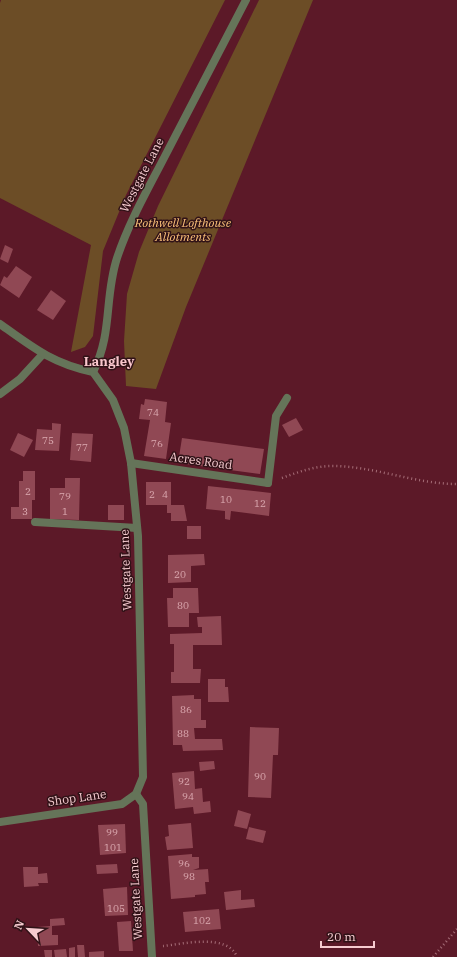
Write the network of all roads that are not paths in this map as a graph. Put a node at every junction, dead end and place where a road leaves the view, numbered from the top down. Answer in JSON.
{"nodes":[{"id":1,"x":246,"y":0,"type":"edge"},
{"id":2,"x":0,"y":324,"type":"edge"},
{"id":3,"x":43,"y":354,"type":"junction"},
{"id":4,"x":93,"y":372,"type":"junction"},
{"id":5,"x":0,"y":394,"type":"edge"},
{"id":6,"x":287,"y":398,"type":"dead end"},
{"id":7,"x":131,"y":463,"type":"junction"},
{"id":8,"x":35,"y":522,"type":"dead end"},
{"id":9,"x":137,"y":528,"type":"junction"},
{"id":10,"x":136,"y":794,"type":"junction"},
{"id":11,"x":0,"y":822,"type":"edge"},
{"id":12,"x":152,"y":957,"type":"edge"}],
"edges":[{"from":1,"to":4,"type":"street","name":"Westgate Lane"},
{"from":2,"to":3,"type":"street"},
{"from":3,"to":4,"type":"street"},
{"from":3,"to":5,"type":"street"},
{"from":4,"to":7,"type":"street","name":"Westgate Lane"},
{"from":6,"to":7,"type":"street","name":"Acres Road"},
{"from":7,"to":9,"type":"street","name":"Westgate Lane"},
{"from":8,"to":9,"type":"street"},
{"from":9,"to":10,"type":"street","name":"Westgate Lane"},
{"from":10,"to":11,"type":"street","name":"Shop Lane"},
{"from":10,"to":12,"type":"street","name":"Westgate Lane"}]}
